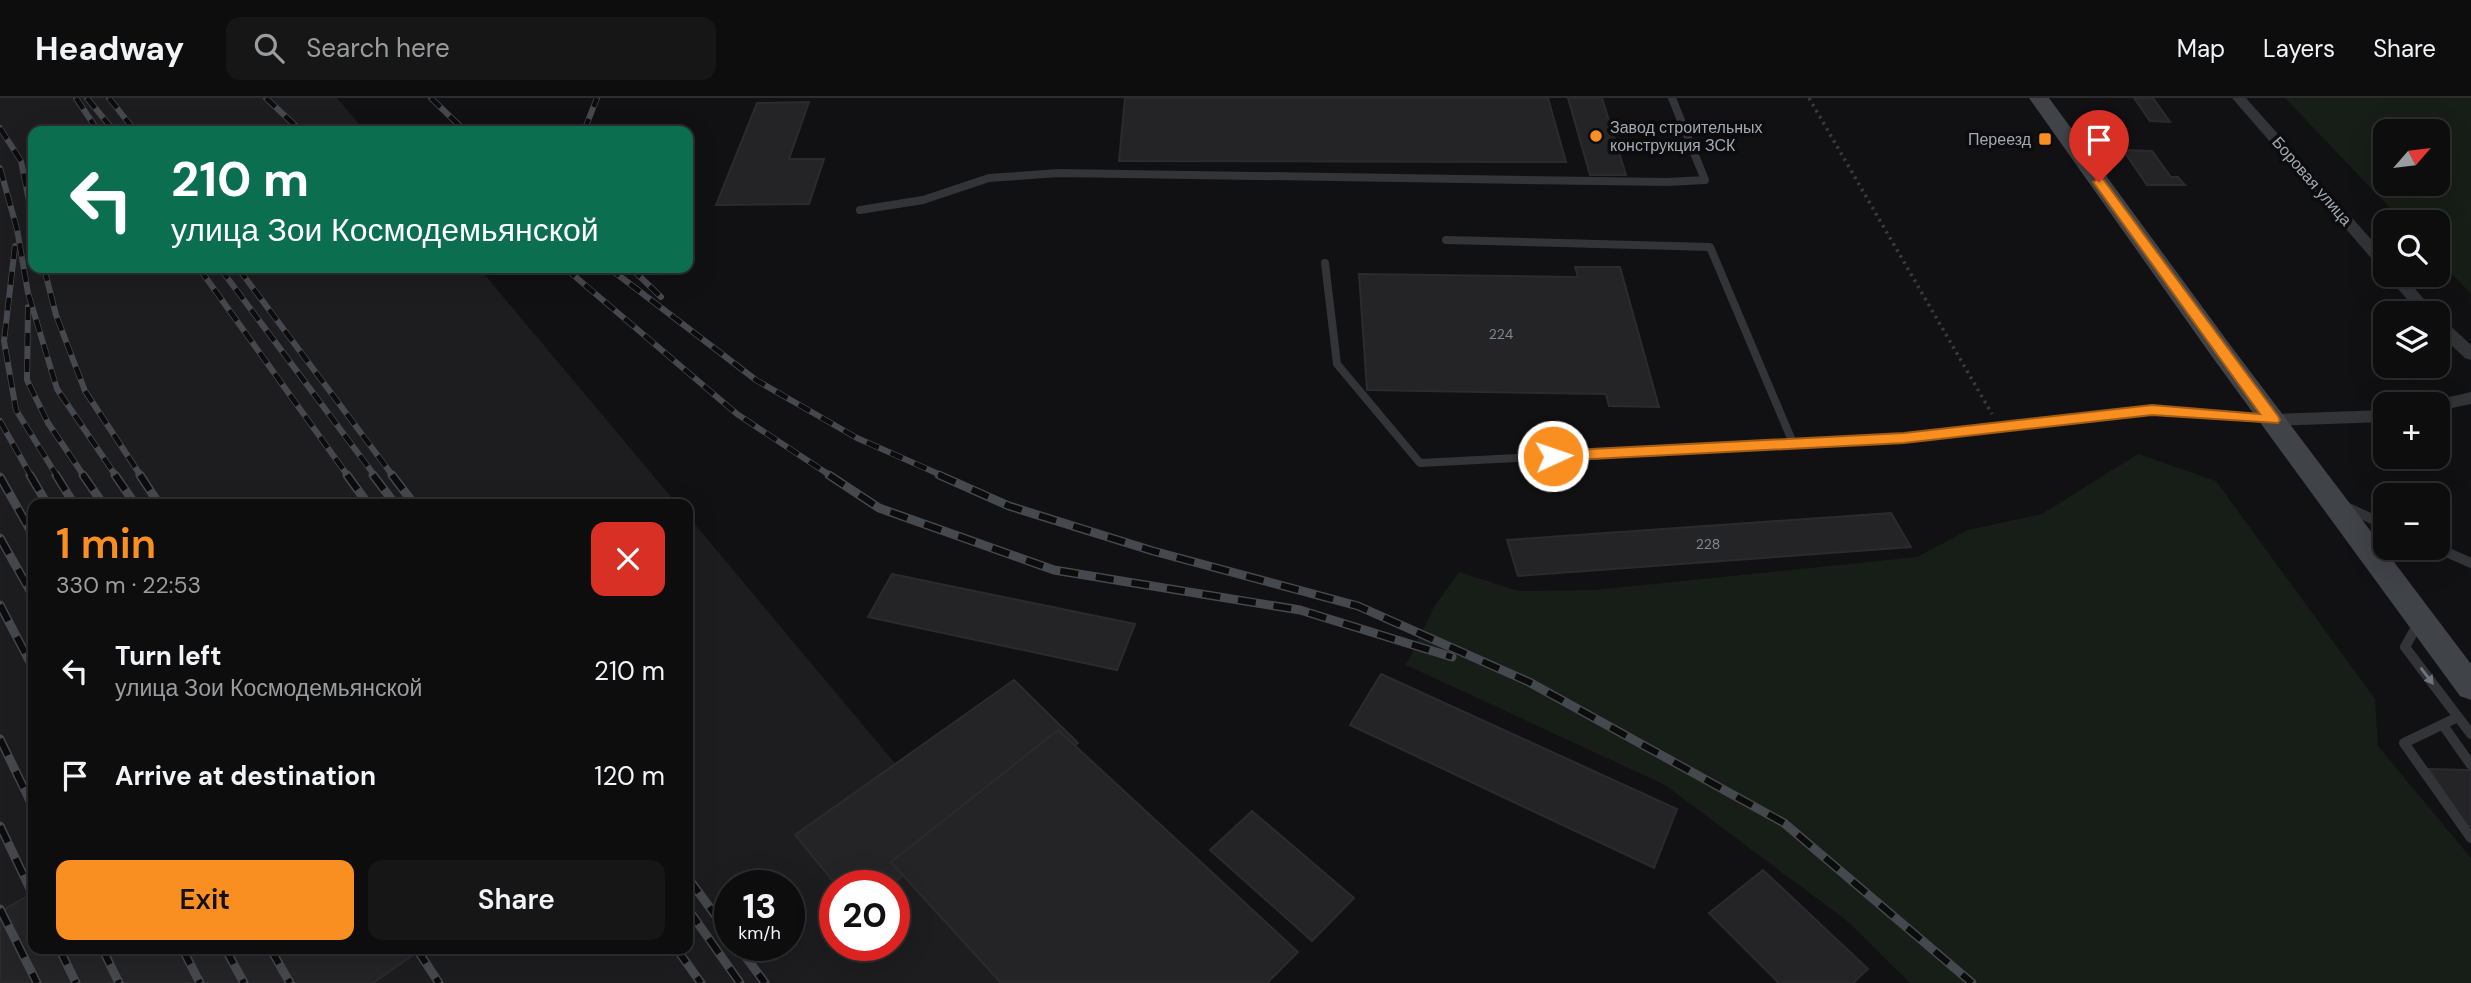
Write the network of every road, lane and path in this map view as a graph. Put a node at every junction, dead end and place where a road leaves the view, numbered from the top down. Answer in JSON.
{"nodes":[{"id":1,"x":1672,"y":98,"type":"edge"},
{"id":2,"x":1809,"y":98,"type":"edge"},
{"id":3,"x":2039,"y":98,"type":"edge"},
{"id":4,"x":2239,"y":98,"type":"edge"},
{"id":5,"x":860,"y":210,"type":"dead end"},
{"id":6,"x":1446,"y":240,"type":"dead end"},
{"id":7,"x":2373,"y":250,"type":"edge"},
{"id":8,"x":1325,"y":263,"type":"dead end"},
{"id":9,"x":2405,"y":287,"type":"edge"},
{"id":10,"x":2417,"y":301,"type":"edge"},
{"id":11,"x":2450,"y":335,"type":"edge"},
{"id":12,"x":2471,"y":354,"type":"edge"},
{"id":13,"x":2471,"y":398,"type":"edge"},
{"id":14,"x":2450,"y":402,"type":"edge"},
{"id":15,"x":2373,"y":416,"type":"edge"},
{"id":16,"x":2273,"y":420,"type":"junction"},
{"id":17,"x":2000,"y":427,"type":"junction"},
{"id":18,"x":1793,"y":443,"type":"junction"},
{"id":19,"x":2333,"y":501,"type":"junction"},
{"id":20,"x":2373,"y":519,"type":"edge"},
{"id":21,"x":2450,"y":554,"type":"edge"},
{"id":22,"x":2471,"y":563,"type":"edge"},
{"id":23,"x":2421,"y":619,"type":"junction"},
{"id":24,"x":2471,"y":687,"type":"edge"},
{"id":25,"x":2458,"y":717,"type":"junction"},
{"id":26,"x":2443,"y":725,"type":"junction"},
{"id":27,"x":2471,"y":734,"type":"edge"},
{"id":28,"x":2471,"y":765,"type":"edge"},
{"id":29,"x":2471,"y":838,"type":"edge"}],
"edges":[{"from":1,"to":5,"type":"lane"},
{"from":2,"to":17,"type":"path"},
{"from":3,"to":16,"type":"main road"},
{"from":4,"to":7,"type":"street","name":"Боровая улица"},
{"from":6,"to":18,"type":"lane"},
{"from":8,"to":18,"type":"lane"},
{"from":9,"to":10,"type":"street"},
{"from":11,"to":12,"type":"street"},
{"from":13,"to":14,"type":"street"},
{"from":15,"to":16,"type":"street"},
{"from":16,"to":17,"type":"lane"},
{"from":16,"to":19,"type":"main road"},
{"from":17,"to":18,"type":"lane"},
{"from":19,"to":20,"type":"lane"},
{"from":19,"to":23,"type":"main road"},
{"from":21,"to":22,"type":"lane"},
{"from":23,"to":24,"type":"main road"},
{"from":23,"to":25,"type":"lane","one_way":true},
{"from":25,"to":26,"type":"lane"},
{"from":25,"to":27,"type":"lane"},
{"from":26,"to":28,"type":"lane"},
{"from":26,"to":29,"type":"lane"}]}
